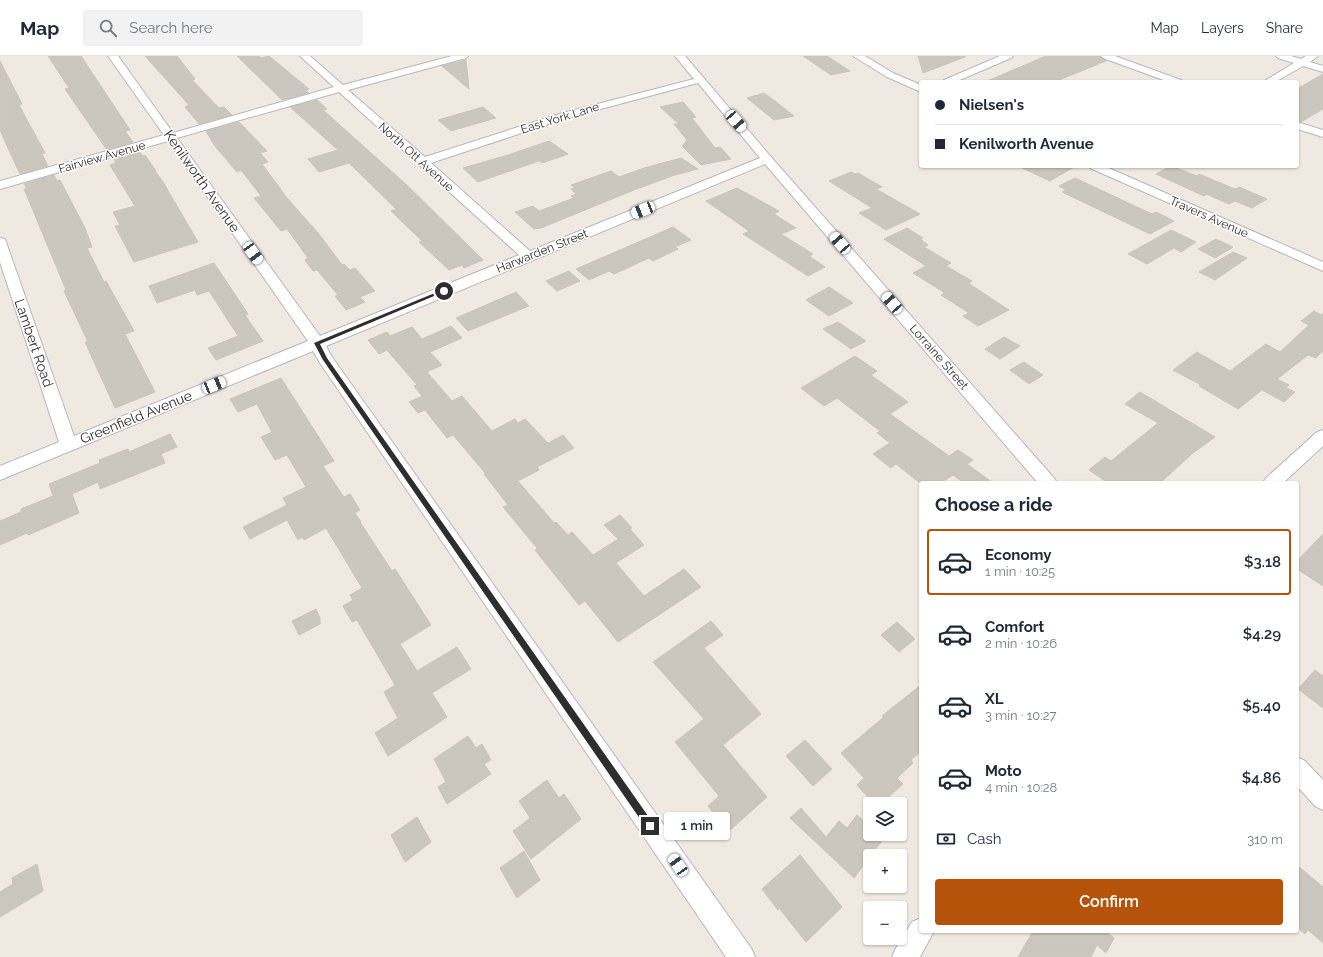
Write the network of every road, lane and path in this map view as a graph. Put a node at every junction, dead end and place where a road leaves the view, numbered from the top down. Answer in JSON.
{"nodes":[{"id":1,"x":113,"y":56,"type":"edge"},
{"id":2,"x":305,"y":56,"type":"edge"},
{"id":3,"x":463,"y":56,"type":"edge"},
{"id":4,"x":680,"y":56,"type":"edge"},
{"id":5,"x":858,"y":56,"type":"edge"},
{"id":6,"x":1008,"y":56,"type":"edge"},
{"id":7,"x":1106,"y":56,"type":"edge"},
{"id":8,"x":1281,"y":56,"type":"edge"},
{"id":9,"x":1313,"y":56,"type":"edge"},
{"id":10,"x":1302,"y":62,"type":"junction"},
{"id":11,"x":1323,"y":69,"type":"edge"},
{"id":12,"x":700,"y":80,"type":"junction"},
{"id":13,"x":952,"y":80,"type":"edge"},
{"id":14,"x":1172,"y":80,"type":"edge"},
{"id":15,"x":1271,"y":80,"type":"edge"},
{"id":16,"x":919,"y":88,"type":"edge"},
{"id":17,"x":342,"y":89,"type":"junction"},
{"id":18,"x":1299,"y":126,"type":"edge"},
{"id":19,"x":1323,"y":134,"type":"edge"},
{"id":20,"x":171,"y":137,"type":"junction"},
{"id":21,"x":767,"y":159,"type":"junction"},
{"id":22,"x":422,"y":162,"type":"junction"},
{"id":23,"x":1099,"y":168,"type":"edge"},
{"id":24,"x":0,"y":185,"type":"edge"},
{"id":25,"x":0,"y":242,"type":"edge"},
{"id":26,"x":528,"y":256,"type":"junction"},
{"id":27,"x":1323,"y":267,"type":"edge"},
{"id":28,"x":317,"y":343,"type":"junction"},
{"id":29,"x":1323,"y":436,"type":"edge"},
{"id":30,"x":68,"y":444,"type":"junction"},
{"id":31,"x":0,"y":473,"type":"edge"},
{"id":32,"x":1046,"y":481,"type":"edge"},
{"id":33,"x":1274,"y":481,"type":"edge"},
{"id":34,"x":1299,"y":771,"type":"edge"},
{"id":35,"x":1323,"y":798,"type":"edge"},
{"id":36,"x":919,"y":933,"type":"edge"},
{"id":37,"x":742,"y":957,"type":"edge"},
{"id":38,"x":905,"y":957,"type":"edge"}],
"edges":[{"from":1,"to":20,"type":"street","name":"Kenilworth Avenue"},
{"from":2,"to":17,"type":"street","name":"North Ott Avenue"},
{"from":3,"to":17,"type":"street","name":"Fairview Avenue"},
{"from":4,"to":12,"type":"street","name":"Lorraine Street"},
{"from":5,"to":16,"type":"street"},
{"from":6,"to":13,"type":"street"},
{"from":7,"to":14,"type":"street"},
{"from":8,"to":10,"type":"street"},
{"from":9,"to":10,"type":"street"},
{"from":10,"to":11,"type":"street"},
{"from":10,"to":15,"type":"street"},
{"from":12,"to":21,"type":"street","name":"Lorraine Street"},
{"from":12,"to":22,"type":"street","name":"East York Lane"},
{"from":17,"to":20,"type":"street","name":"Fairview Avenue"},
{"from":17,"to":22,"type":"street","name":"North Ott Avenue"},
{"from":18,"to":19,"type":"street"},
{"from":20,"to":24,"type":"street","name":"Fairview Avenue"},
{"from":20,"to":28,"type":"street","name":"Kenilworth Avenue"},
{"from":21,"to":26,"type":"street","name":"Harwarden Street"},
{"from":21,"to":32,"type":"street","name":"Lorraine Street"},
{"from":22,"to":26,"type":"street","name":"North Ott Avenue"},
{"from":23,"to":27,"type":"street","name":"Travers Avenue"},
{"from":25,"to":30,"type":"street","name":"Lambert Road"},
{"from":26,"to":28,"type":"street","name":"Harwarden Street"},
{"from":28,"to":30,"type":"street","name":"Greenfield Avenue"},
{"from":28,"to":37,"type":"street","name":"Kenilworth Avenue"},
{"from":29,"to":33,"type":"street"},
{"from":30,"to":31,"type":"street","name":"Greenfield Avenue"},
{"from":34,"to":35,"type":"street"},
{"from":36,"to":38,"type":"street"}]}
